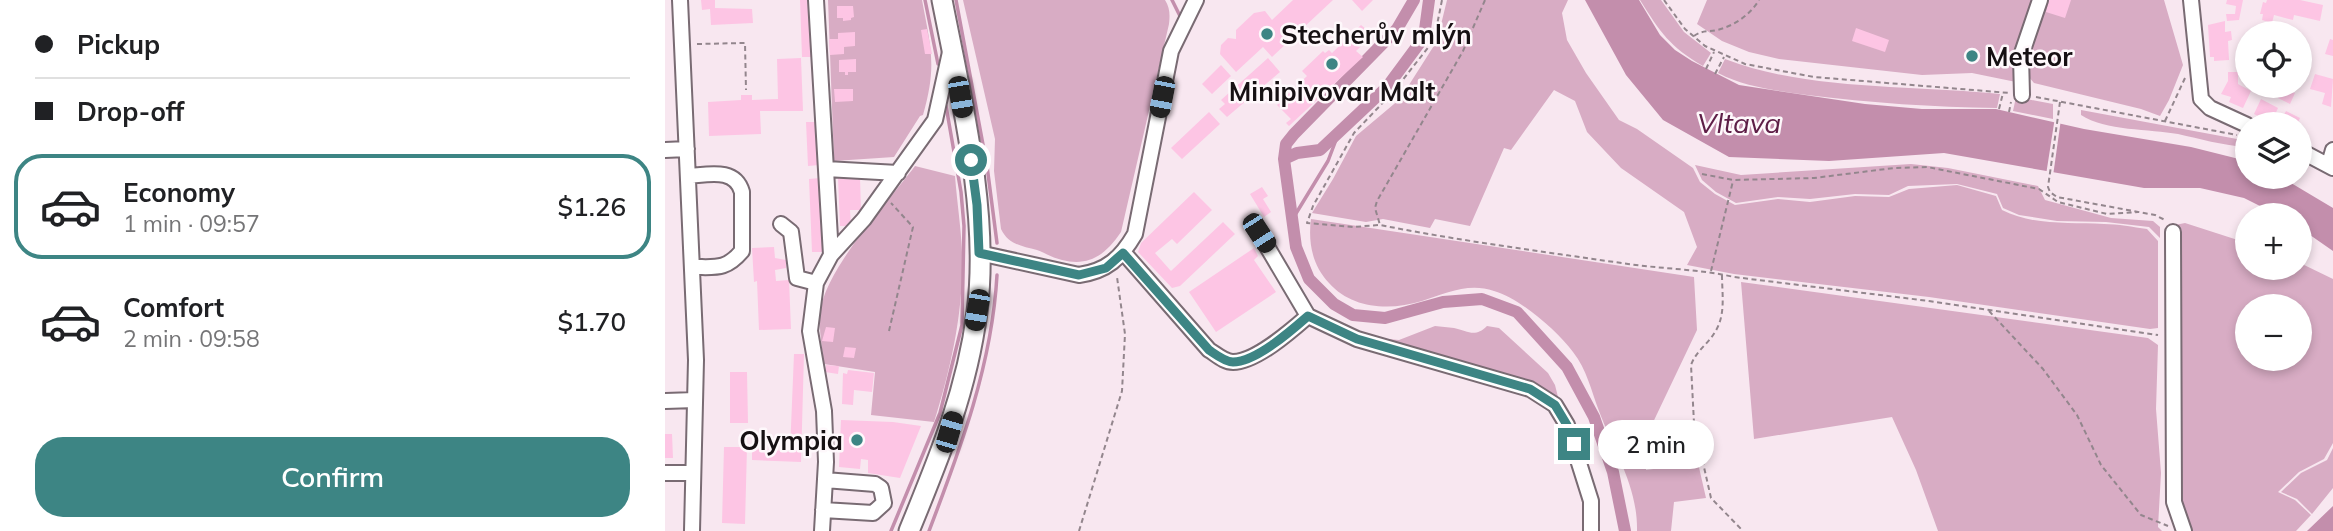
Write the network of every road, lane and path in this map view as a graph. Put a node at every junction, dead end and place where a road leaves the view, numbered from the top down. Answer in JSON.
{"nodes":[{"id":1,"x":680,"y":0,"type":"edge"},
{"id":2,"x":816,"y":0,"type":"edge"},
{"id":3,"x":942,"y":0,"type":"edge"},
{"id":4,"x":1196,"y":0,"type":"edge"},
{"id":5,"x":1442,"y":0,"type":"edge"},
{"id":6,"x":1485,"y":0,"type":"edge"},
{"id":7,"x":1664,"y":0,"type":"edge"},
{"id":8,"x":1759,"y":0,"type":"edge"},
{"id":9,"x":2041,"y":0,"type":"edge"},
{"id":10,"x":2191,"y":0,"type":"edge"},
{"id":11,"x":1693,"y":36,"type":"junction"},
{"id":12,"x":682,"y":45,"type":"junction"},
{"id":13,"x":951,"y":47,"type":"junction"},
{"id":14,"x":1715,"y":51,"type":"junction"},
{"id":15,"x":1724,"y":56,"type":"junction"},
{"id":16,"x":1706,"y":69,"type":"dead end"},
{"id":17,"x":2198,"y":72,"type":"junction"},
{"id":18,"x":1715,"y":74,"type":"dead end"},
{"id":19,"x":746,"y":90,"type":"dead end"},
{"id":20,"x":2003,"y":92,"type":"junction"},
{"id":21,"x":2017,"y":96,"type":"junction"},
{"id":22,"x":2060,"y":102,"type":"junction"},
{"id":23,"x":1999,"y":109,"type":"dead end"},
{"id":24,"x":2009,"y":111,"type":"dead end"},
{"id":25,"x":2165,"y":122,"type":"junction"},
{"id":26,"x":2235,"y":125,"type":"edge"},
{"id":27,"x":2235,"y":134,"type":"edge"},
{"id":28,"x":687,"y":149,"type":"junction"},
{"id":29,"x":665,"y":150,"type":"edge"},
{"id":30,"x":2312,"y":154,"type":"edge"},
{"id":31,"x":2332,"y":161,"type":"edge"},
{"id":32,"x":826,"y":169,"type":"junction"},
{"id":33,"x":898,"y":173,"type":"junction"},
{"id":34,"x":1702,"y":174,"type":"dead end"},
{"id":35,"x":688,"y":176,"type":"junction"},
{"id":36,"x":1733,"y":180,"type":"junction"},
{"id":37,"x":884,"y":194,"type":"junction"},
{"id":38,"x":2138,"y":212,"type":"junction"},
{"id":39,"x":781,"y":224,"type":"dead end"},
{"id":40,"x":1380,"y":225,"type":"junction"},
{"id":41,"x":2173,"y":232,"type":"joint"},
{"id":42,"x":1259,"y":233,"type":"dead end"},
{"id":43,"x":979,"y":253,"type":"junction"},
{"id":44,"x":831,"y":255,"type":"junction"},
{"id":45,"x":1119,"y":257,"type":"junction"},
{"id":46,"x":694,"y":267,"type":"junction"},
{"id":47,"x":1711,"y":272,"type":"junction"},
{"id":48,"x":1722,"y":274,"type":"junction"},
{"id":49,"x":817,"y":283,"type":"junction"},
{"id":50,"x":1988,"y":310,"type":"junction"},
{"id":51,"x":1308,"y":316,"type":"junction"},
{"id":52,"x":889,"y":331,"type":"dead end"},
{"id":53,"x":2173,"y":337,"type":"junction"},
{"id":54,"x":695,"y":400,"type":"junction"},
{"id":55,"x":665,"y":401,"type":"edge"},
{"id":56,"x":665,"y":473,"type":"edge"},
{"id":57,"x":693,"y":473,"type":"junction"},
{"id":58,"x":825,"y":481,"type":"junction"},
{"id":59,"x":692,"y":508,"type":"junction"},
{"id":60,"x":823,"y":510,"type":"junction"},
{"id":61,"x":2178,"y":529,"type":"edge"},
{"id":62,"x":692,"y":531,"type":"edge"},
{"id":63,"x":705,"y":531,"type":"edge"},
{"id":64,"x":822,"y":531,"type":"edge"},
{"id":65,"x":909,"y":531,"type":"edge"},
{"id":66,"x":1079,"y":531,"type":"edge"},
{"id":67,"x":1591,"y":531,"type":"edge"},
{"id":68,"x":1743,"y":531,"type":"edge"}],
"edges":[{"from":1,"to":12,"type":"street"},
{"from":2,"to":32,"type":"street"},
{"from":3,"to":13,"type":"main road"},
{"from":4,"to":45,"type":"street"},
{"from":5,"to":40,"type":"path"},
{"from":6,"to":40,"type":"path"},
{"from":7,"to":11,"type":"path"},
{"from":8,"to":11,"type":"path"},
{"from":9,"to":21,"type":"street"},
{"from":10,"to":17,"type":"street"},
{"from":11,"to":14,"type":"path"},
{"from":12,"to":19,"type":"path"},
{"from":12,"to":28,"type":"street"},
{"from":13,"to":33,"type":"street"},
{"from":13,"to":43,"type":"main road"},
{"from":14,"to":15,"type":"path"},
{"from":14,"to":16,"type":"path"},
{"from":15,"to":18,"type":"path"},
{"from":15,"to":20,"type":"path"},
{"from":17,"to":25,"type":"path"},
{"from":17,"to":26,"type":"street"},
{"from":20,"to":21,"type":"path"},
{"from":20,"to":23,"type":"path"},
{"from":21,"to":22,"type":"path"},
{"from":21,"to":24,"type":"path"},
{"from":22,"to":25,"type":"path"},
{"from":22,"to":38,"type":"path"},
{"from":25,"to":27,"type":"path"},
{"from":28,"to":29,"type":"street"},
{"from":28,"to":35,"type":"street"},
{"from":30,"to":31,"type":"street"},
{"from":32,"to":33,"type":"street"},
{"from":32,"to":44,"type":"street"},
{"from":33,"to":37,"type":"street"},
{"from":34,"to":36,"type":"path"},
{"from":35,"to":46,"type":"street"},
{"from":35,"to":46,"type":"street"},
{"from":36,"to":38,"type":"path"},
{"from":36,"to":47,"type":"path"},
{"from":37,"to":44,"type":"street"},
{"from":37,"to":52,"type":"path"},
{"from":38,"to":41,"type":"path"},
{"from":39,"to":49,"type":"street"},
{"from":40,"to":47,"type":"path"},
{"from":41,"to":53,"type":"street"},
{"from":42,"to":51,"type":"street"},
{"from":43,"to":45,"type":"street"},
{"from":43,"to":65,"type":"main road"},
{"from":44,"to":49,"type":"street"},
{"from":45,"to":51,"type":"street"},
{"from":45,"to":66,"type":"path"},
{"from":46,"to":54,"type":"street"},
{"from":47,"to":48,"type":"path"},
{"from":48,"to":50,"type":"path"},
{"from":48,"to":68,"type":"path"},
{"from":49,"to":58,"type":"street"},
{"from":50,"to":53,"type":"path"},
{"from":50,"to":61,"type":"path"},
{"from":51,"to":67,"type":"street"},
{"from":53,"to":61,"type":"street"},
{"from":54,"to":55,"type":"street"},
{"from":54,"to":57,"type":"street"},
{"from":56,"to":57,"type":"street"},
{"from":57,"to":59,"type":"street"},
{"from":58,"to":60,"type":"street"},
{"from":58,"to":60,"type":"street"},
{"from":59,"to":62,"type":"street"},
{"from":59,"to":63,"type":"street"},
{"from":60,"to":64,"type":"street"}]}
